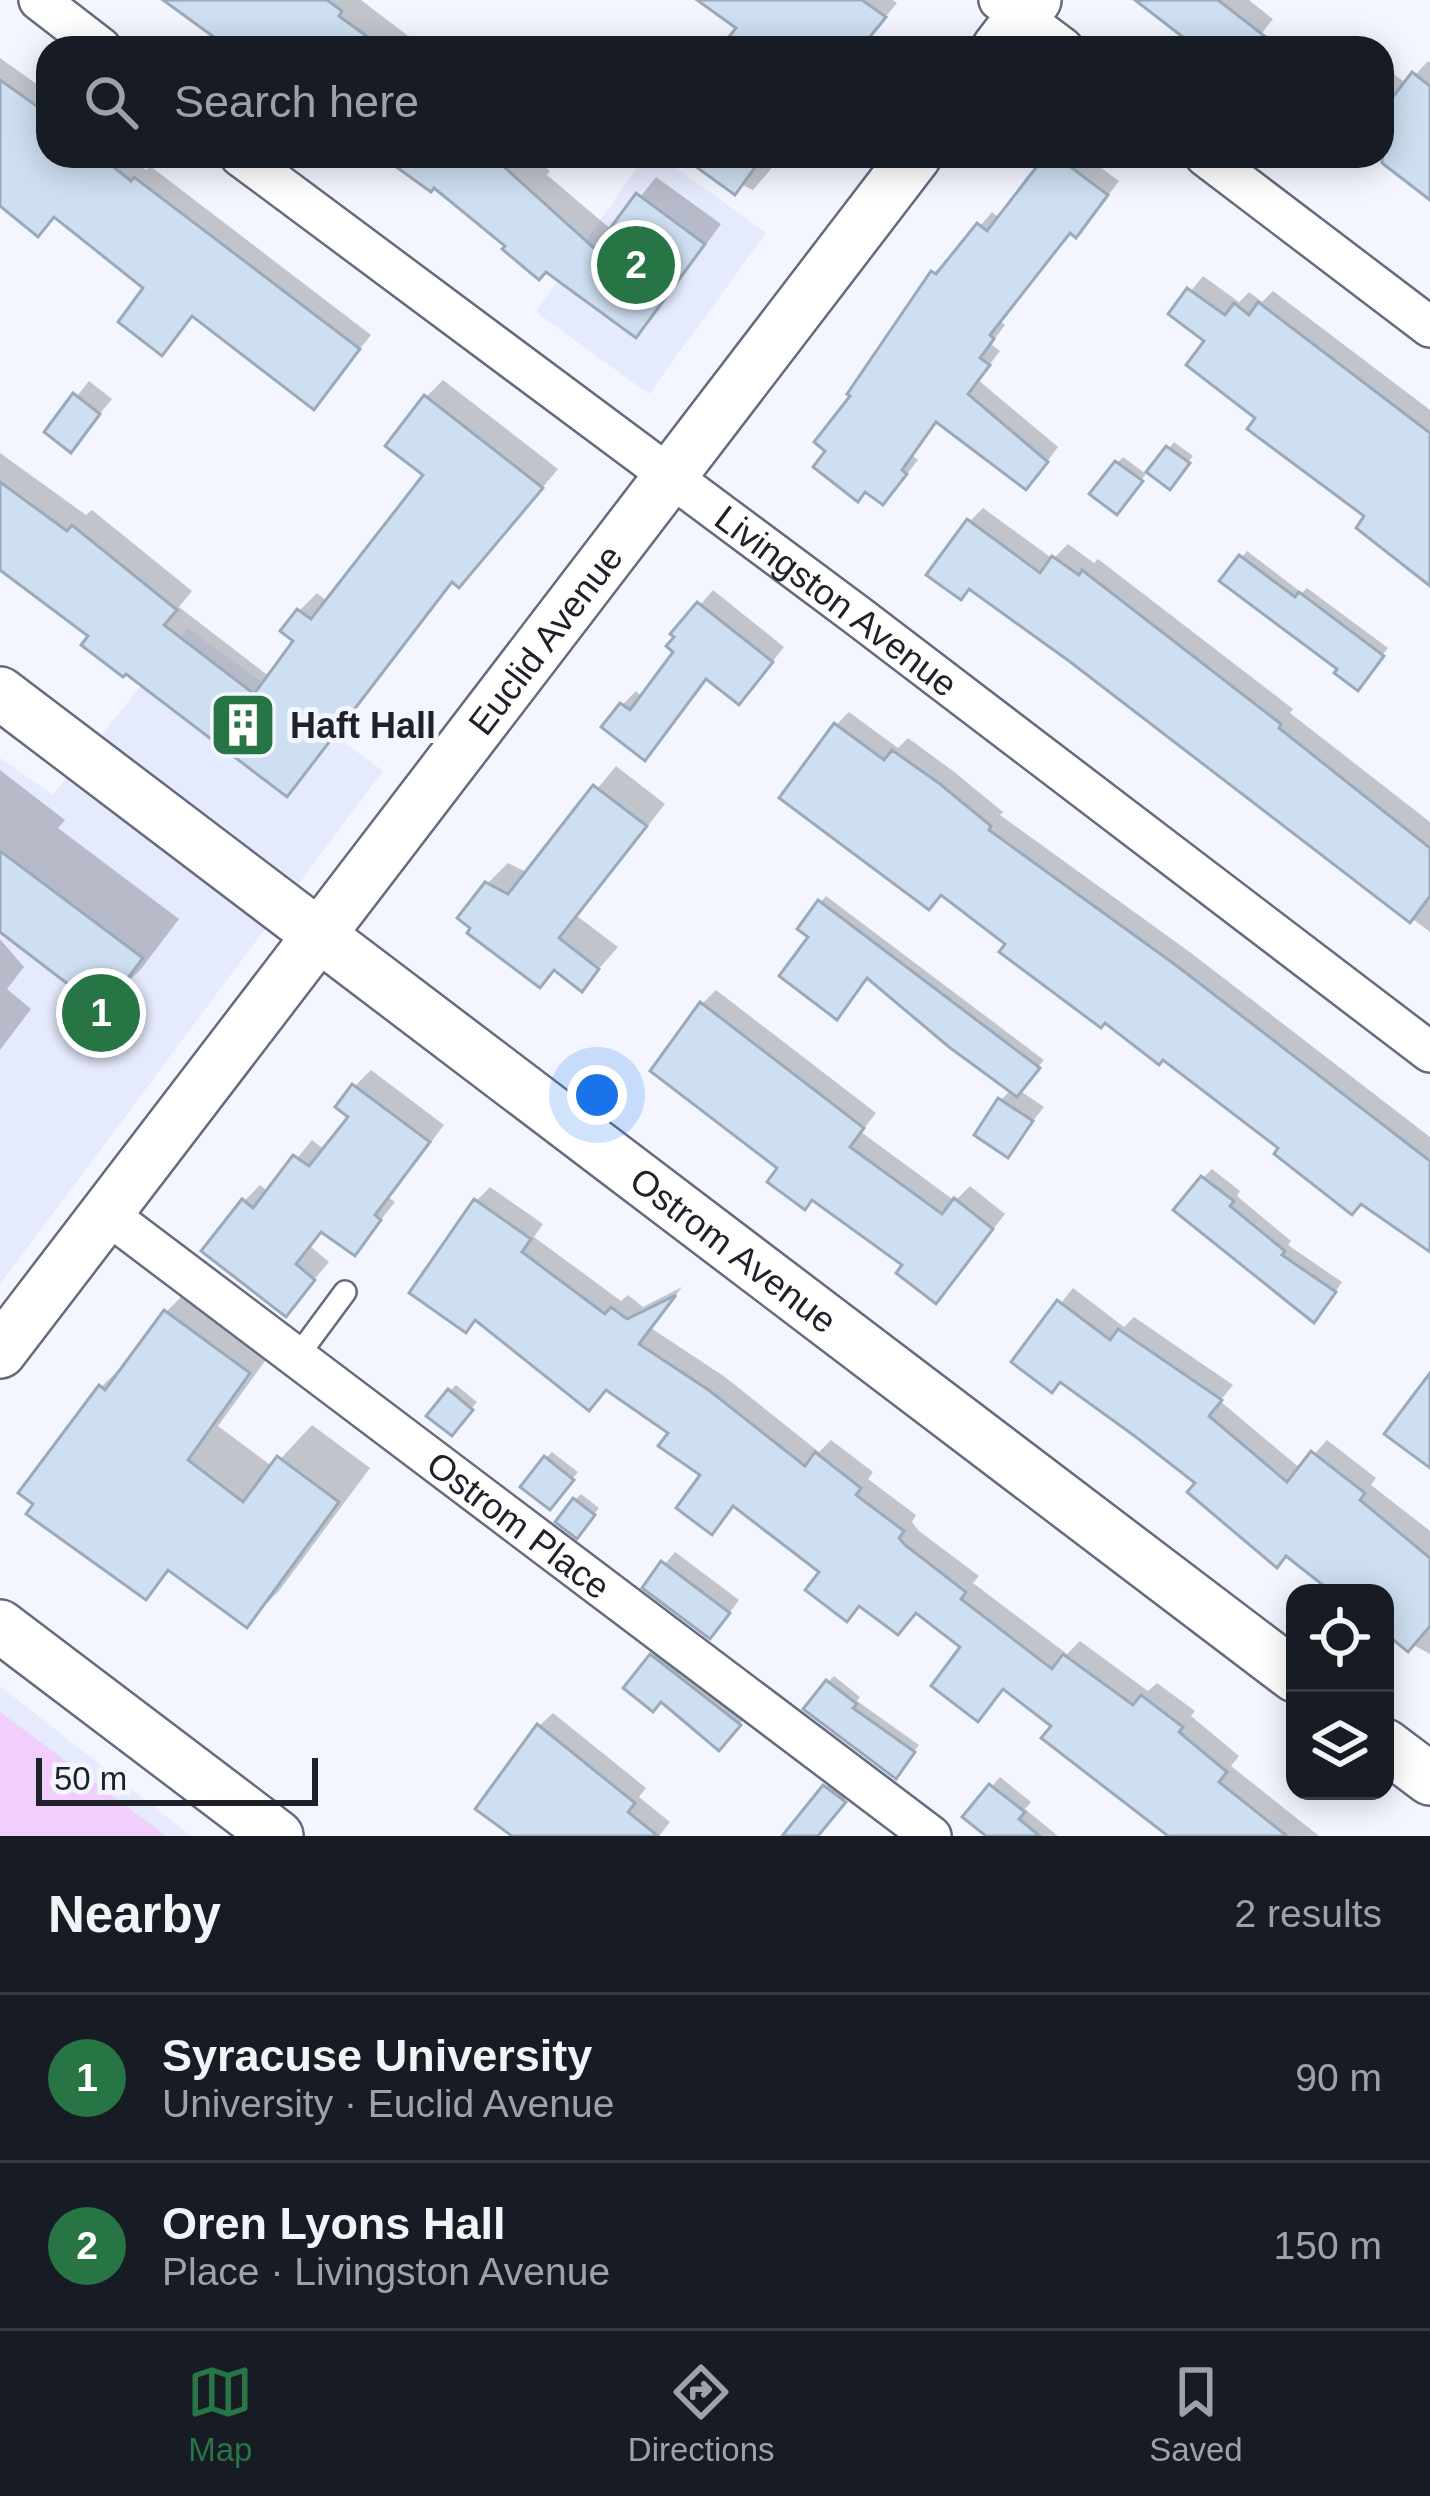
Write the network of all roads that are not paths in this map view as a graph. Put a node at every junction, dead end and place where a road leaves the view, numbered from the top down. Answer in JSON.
{"nodes":[{"id":1,"x":39,"y":0,"type":"edge"},
{"id":2,"x":1013,"y":16,"type":"edge"},
{"id":3,"x":86,"y":36,"type":"edge"},
{"id":4,"x":1044,"y":36,"type":"edge"},
{"id":5,"x":255,"y":168,"type":"edge"},
{"id":6,"x":906,"y":168,"type":"edge"},
{"id":7,"x":1221,"y":168,"type":"edge"},
{"id":8,"x":1430,"y":327,"type":"edge"},
{"id":9,"x":669,"y":474,"type":"junction"},
{"id":10,"x":0,"y":693,"type":"edge"},
{"id":11,"x":322,"y":935,"type":"junction"},
{"id":12,"x":1430,"y":1052,"type":"edge"},
{"id":13,"x":107,"y":1214,"type":"junction"},
{"id":14,"x":345,"y":1292,"type":"dead end"},
{"id":15,"x":0,"y":1352,"type":"edge"},
{"id":16,"x":297,"y":1357,"type":"junction"},
{"id":17,"x":0,"y":1625,"type":"edge"},
{"id":18,"x":1286,"y":1669,"type":"edge"},
{"id":19,"x":1394,"y":1752,"type":"edge"},
{"id":20,"x":1430,"y":1779,"type":"edge"},
{"id":21,"x":278,"y":1836,"type":"edge"},
{"id":22,"x":932,"y":1836,"type":"edge"}],
"edges":[{"from":1,"to":3,"type":"street"},
{"from":2,"to":4,"type":"street"},
{"from":5,"to":9,"type":"street","name":"Livingston Avenue"},
{"from":6,"to":9,"type":"street","name":"Euclid Avenue"},
{"from":7,"to":8,"type":"street"},
{"from":9,"to":11,"type":"street","name":"Euclid Avenue"},
{"from":9,"to":12,"type":"street","name":"Livingston Avenue"},
{"from":10,"to":11,"type":"street","name":"Ostrom Avenue"},
{"from":11,"to":13,"type":"street","name":"Euclid Avenue"},
{"from":11,"to":18,"type":"street","name":"Ostrom Avenue"},
{"from":13,"to":15,"type":"street","name":"Euclid Avenue"},
{"from":13,"to":16,"type":"street","name":"Ostrom Place"},
{"from":14,"to":16,"type":"lane"},
{"from":16,"to":22,"type":"street","name":"Ostrom Place"},
{"from":17,"to":21,"type":"street"},
{"from":19,"to":20,"type":"street"}]}
